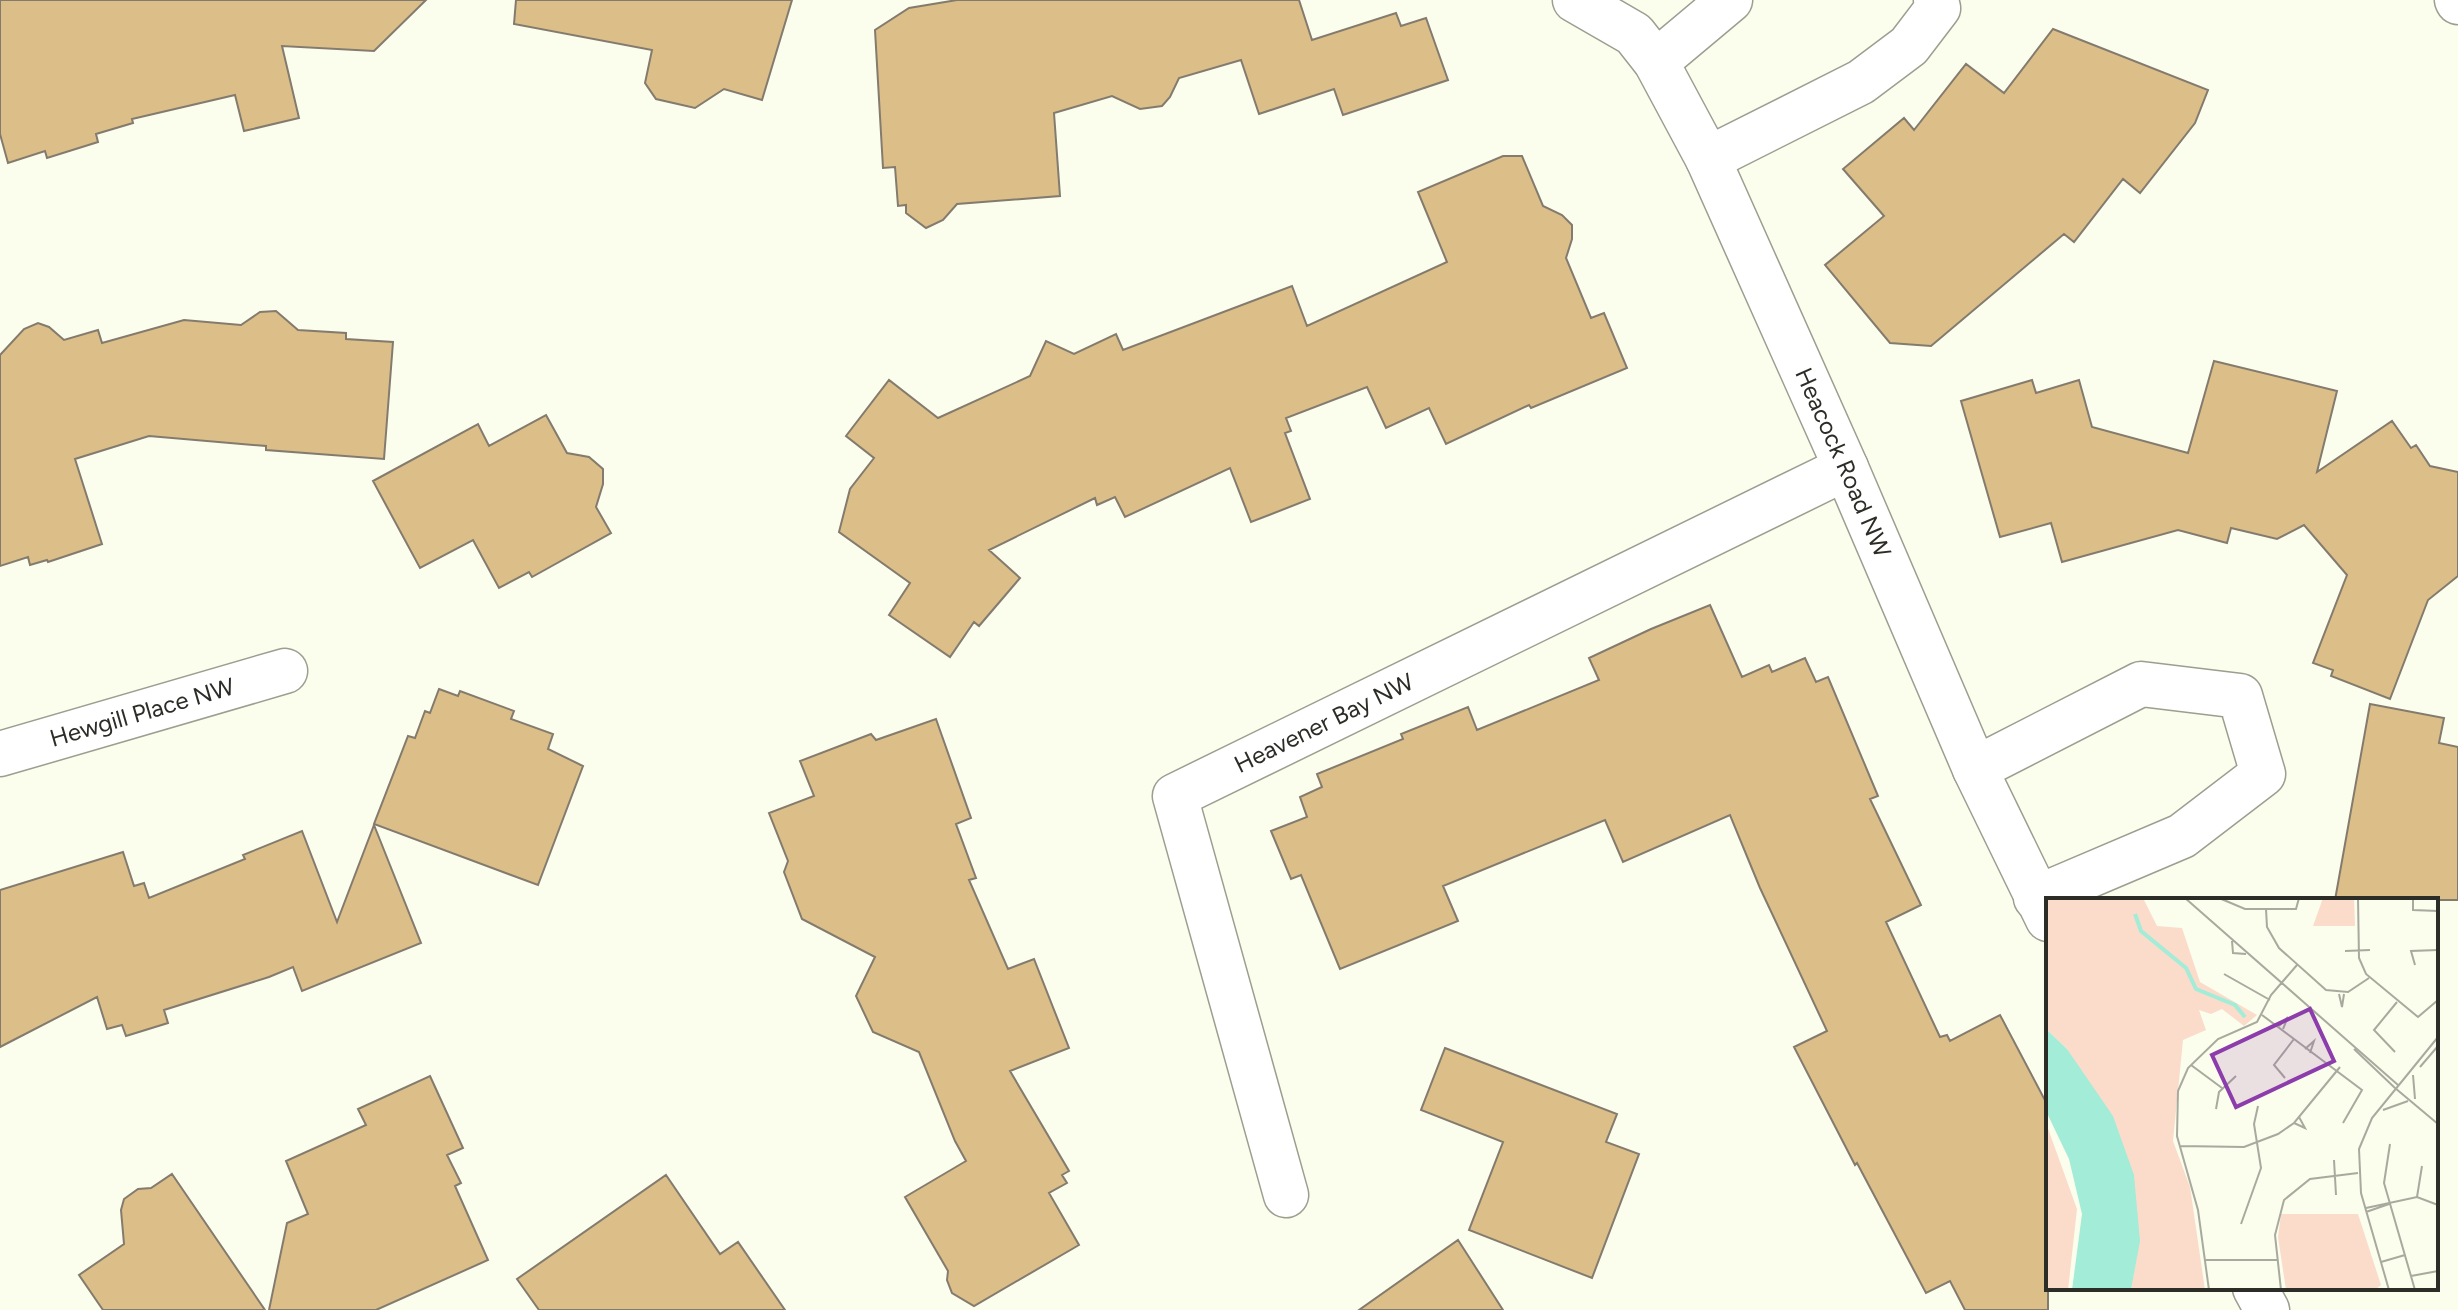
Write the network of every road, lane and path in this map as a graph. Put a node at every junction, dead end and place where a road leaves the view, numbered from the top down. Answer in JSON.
{"nodes":[{"id":1,"x":1575,"y":0,"type":"edge"},
{"id":2,"x":1730,"y":0,"type":"edge"},
{"id":3,"x":1936,"y":0,"type":"edge"},
{"id":4,"x":1639,"y":32,"type":"edge"},
{"id":5,"x":1708,"y":159,"type":"junction"},
{"id":6,"x":1846,"y":468,"type":"junction"},
{"id":7,"x":285,"y":671,"type":"dead end"},
{"id":8,"x":0,"y":754,"type":"edge"},
{"id":9,"x":1975,"y":769,"type":"junction"},
{"id":10,"x":2063,"y":898,"type":"edge"},
{"id":11,"x":2042,"y":909,"type":"edge"},
{"id":12,"x":1286,"y":1195,"type":"dead end"},
{"id":13,"x":2256,"y":1290,"type":"edge"},
{"id":14,"x":2267,"y":1310,"type":"edge"}],
"edges":[{"from":1,"to":4,"type":"street"},
{"from":2,"to":4,"type":"street"},
{"from":3,"to":5,"type":"street"},
{"from":4,"to":5,"type":"street","name":"Heacock Road NW"},
{"from":5,"to":6,"type":"street","name":"Heacock Road NW"},
{"from":6,"to":9,"type":"street","name":"Heacock Road NW"},
{"from":6,"to":12,"type":"street","name":"Heavener Bay NW"},
{"from":7,"to":8,"type":"street","name":"Hewgill Place NW"},
{"from":9,"to":10,"type":"street","name":"Heacock Road NW"},
{"from":9,"to":11,"type":"street","name":"Heacock Road NW"},
{"from":13,"to":14,"type":"street"}]}
